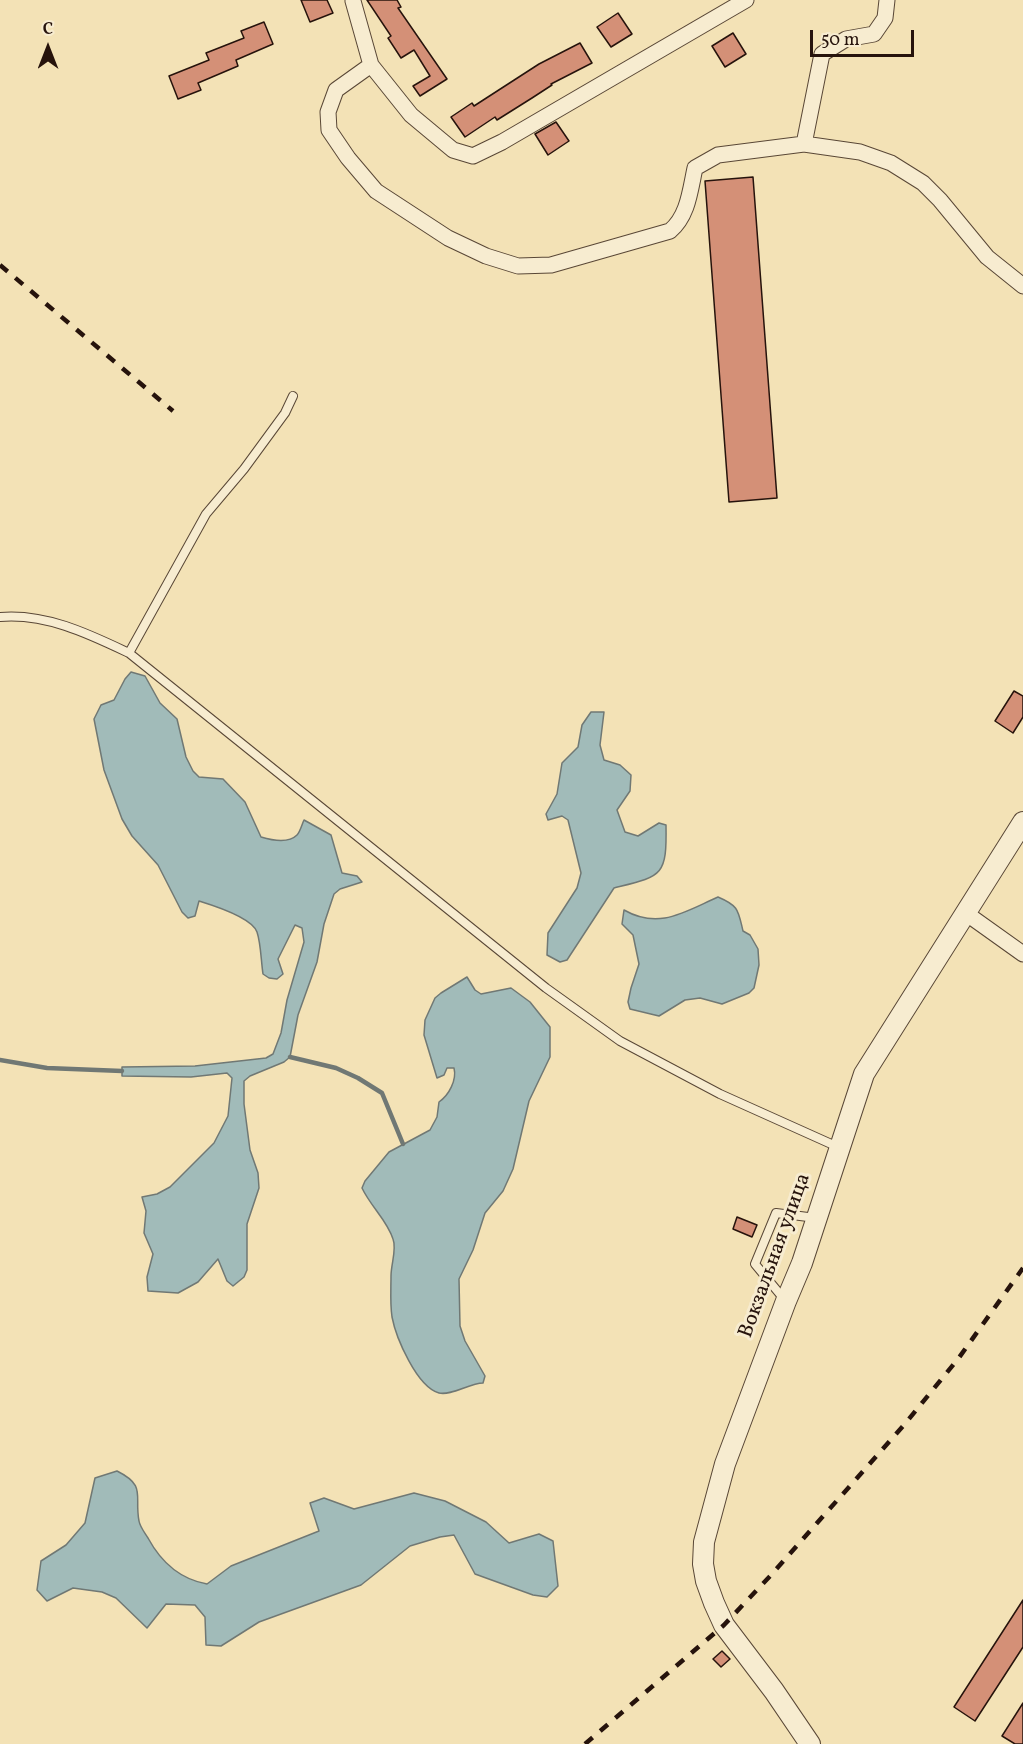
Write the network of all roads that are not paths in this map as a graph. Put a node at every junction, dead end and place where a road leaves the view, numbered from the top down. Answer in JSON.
{"nodes":[{"id":1,"x":354,"y":0,"type":"edge"},
{"id":2,"x":746,"y":0,"type":"edge"},
{"id":3,"x":887,"y":0,"type":"edge"},
{"id":4,"x":371,"y":65,"type":"junction"},
{"id":5,"x":804,"y":144,"type":"junction"},
{"id":6,"x":1023,"y":286,"type":"edge"},
{"id":7,"x":292,"y":396,"type":"dead end"},
{"id":8,"x":0,"y":617,"type":"edge"},
{"id":9,"x":129,"y":653,"type":"junction"},
{"id":10,"x":1023,"y":822,"type":"edge"},
{"id":11,"x":967,"y":914,"type":"junction"},
{"id":12,"x":1023,"y":954,"type":"edge"},
{"id":13,"x":839,"y":1148,"type":"junction"},
{"id":14,"x":818,"y":1218,"type":"junction"},
{"id":15,"x":786,"y":1301,"type":"junction"},
{"id":16,"x":810,"y":1744,"type":"edge"}],
"edges":[{"from":1,"to":4,"type":"street"},
{"from":2,"to":4,"type":"street"},
{"from":3,"to":5,"type":"street"},
{"from":4,"to":5,"type":"street"},
{"from":5,"to":6,"type":"street"},
{"from":7,"to":9,"type":"lane"},
{"from":8,"to":9,"type":"lane"},
{"from":9,"to":13,"type":"lane"},
{"from":10,"to":11,"type":"street","name":"Вокзальная улица"},
{"from":11,"to":12,"type":"street"},
{"from":11,"to":13,"type":"street","name":"Вокзальная улица"},
{"from":13,"to":14,"type":"street","name":"Вокзальная улица"},
{"from":14,"to":15,"type":"street","name":"Вокзальная улица"},
{"from":14,"to":15,"type":"lane"},
{"from":15,"to":16,"type":"street","name":"Вокзальная улица"}]}
